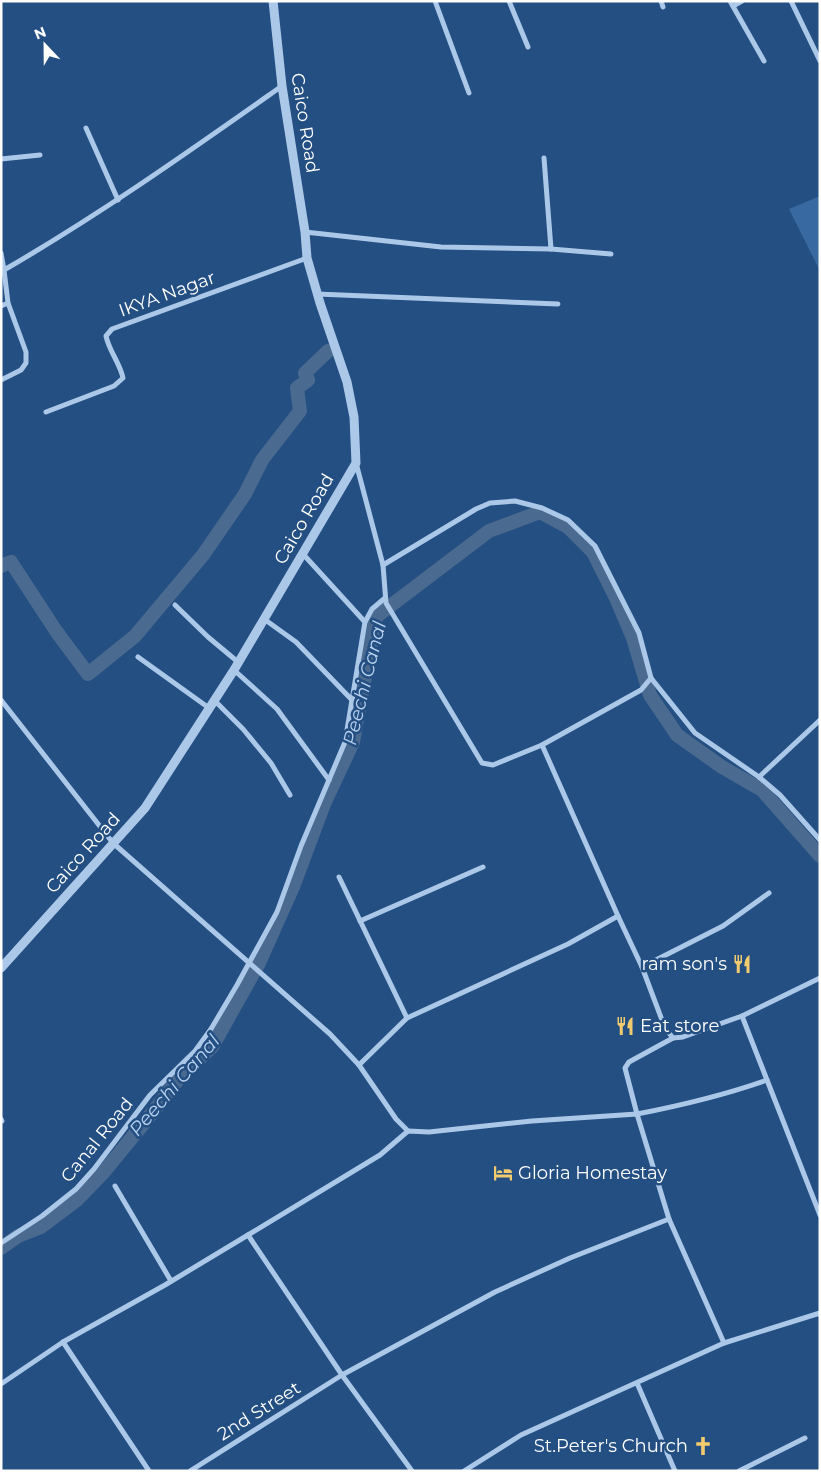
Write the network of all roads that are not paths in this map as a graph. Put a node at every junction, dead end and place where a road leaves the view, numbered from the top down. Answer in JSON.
{"nodes":[{"id":1,"x":273,"y":1,"type":"edge"},
{"id":2,"x":435,"y":1,"type":"edge"},
{"id":3,"x":509,"y":1,"type":"edge"},
{"id":4,"x":742,"y":1,"type":"edge"},
{"id":5,"x":791,"y":1,"type":"edge"},
{"id":6,"x":732,"y":4,"type":"edge"},
{"id":7,"x":528,"y":47,"type":"dead end"},
{"id":8,"x":764,"y":61,"type":"dead end"},
{"id":9,"x":820,"y":61,"type":"edge"},
{"id":10,"x":282,"y":86,"type":"junction"},
{"id":11,"x":469,"y":93,"type":"dead end"},
{"id":12,"x":86,"y":128,"type":"dead end"},
{"id":13,"x":40,"y":155,"type":"dead end"},
{"id":14,"x":544,"y":158,"type":"dead end"},
{"id":15,"x":1,"y":159,"type":"edge"},
{"id":16,"x":118,"y":200,"type":"junction"},
{"id":17,"x":305,"y":232,"type":"junction"},
{"id":18,"x":551,"y":248,"type":"junction"},
{"id":19,"x":1,"y":253,"type":"edge"},
{"id":20,"x":611,"y":254,"type":"dead end"},
{"id":21,"x":307,"y":258,"type":"junction"},
{"id":22,"x":4,"y":270,"type":"junction"},
{"id":23,"x":317,"y":294,"type":"junction"},
{"id":24,"x":8,"y":303,"type":"junction"},
{"id":25,"x":558,"y":304,"type":"dead end"},
{"id":26,"x":1,"y":306,"type":"edge"},
{"id":27,"x":1,"y":380,"type":"edge"},
{"id":28,"x":46,"y":412,"type":"dead end"},
{"id":29,"x":356,"y":463,"type":"junction"},
{"id":30,"x":302,"y":554,"type":"junction"},
{"id":31,"x":383,"y":565,"type":"junction"},
{"id":32,"x":386,"y":601,"type":"junction"},
{"id":33,"x":176,"y":605,"type":"dead end"},
{"id":34,"x":264,"y":619,"type":"junction"},
{"id":35,"x":365,"y":622,"type":"junction"},
{"id":36,"x":138,"y":657,"type":"dead end"},
{"id":37,"x":236,"y":666,"type":"junction"},
{"id":38,"x":651,"y":678,"type":"junction"},
{"id":39,"x":1,"y":700,"type":"edge"},
{"id":40,"x":214,"y":700,"type":"junction"},
{"id":41,"x":352,"y":700,"type":"junction"},
{"id":42,"x":209,"y":708,"type":"junction"},
{"id":43,"x":820,"y":720,"type":"edge"},
{"id":44,"x":542,"y":745,"type":"junction"},
{"id":45,"x":759,"y":777,"type":"junction"},
{"id":46,"x":329,"y":780,"type":"junction"},
{"id":47,"x":290,"y":794,"type":"dead end"},
{"id":48,"x":820,"y":840,"type":"edge"},
{"id":49,"x":113,"y":843,"type":"junction"},
{"id":50,"x":483,"y":867,"type":"dead end"},
{"id":51,"x":339,"y":877,"type":"dead end"},
{"id":52,"x":769,"y":893,"type":"dead end"},
{"id":53,"x":618,"y":916,"type":"junction"},
{"id":54,"x":360,"y":921,"type":"junction"},
{"id":55,"x":251,"y":965,"type":"junction"},
{"id":56,"x":642,"y":967,"type":"junction"},
{"id":57,"x":1,"y":968,"type":"edge"},
{"id":58,"x":820,"y":978,"type":"edge"},
{"id":59,"x":742,"y":1016,"type":"junction"},
{"id":60,"x":407,"y":1018,"type":"junction"},
{"id":61,"x":673,"y":1038,"type":"junction"},
{"id":62,"x":359,"y":1065,"type":"junction"},
{"id":63,"x":767,"y":1080,"type":"junction"},
{"id":64,"x":637,"y":1114,"type":"junction"},
{"id":65,"x":408,"y":1131,"type":"junction"},
{"id":66,"x":115,"y":1186,"type":"dead end"},
{"id":67,"x":820,"y":1215,"type":"edge"},
{"id":68,"x":669,"y":1219,"type":"junction"},
{"id":69,"x":248,"y":1235,"type":"junction"},
{"id":70,"x":1,"y":1243,"type":"edge"},
{"id":71,"x":171,"y":1281,"type":"junction"},
{"id":72,"x":820,"y":1313,"type":"edge"},
{"id":73,"x":63,"y":1342,"type":"junction"},
{"id":74,"x":724,"y":1343,"type":"junction"},
{"id":75,"x":342,"y":1375,"type":"junction"},
{"id":76,"x":637,"y":1383,"type":"junction"},
{"id":77,"x":1,"y":1384,"type":"edge"},
{"id":78,"x":805,"y":1438,"type":"dead end"},
{"id":79,"x":149,"y":1471,"type":"edge"},
{"id":80,"x":190,"y":1471,"type":"edge"},
{"id":81,"x":412,"y":1471,"type":"edge"},
{"id":82,"x":464,"y":1471,"type":"edge"},
{"id":83,"x":675,"y":1471,"type":"edge"},
{"id":84,"x":739,"y":1471,"type":"edge"}],
"edges":[{"from":1,"to":10,"type":"street","name":"Caico Road"},
{"from":2,"to":11,"type":"street"},
{"from":3,"to":7,"type":"street"},
{"from":4,"to":6,"type":"street"},
{"from":5,"to":9,"type":"street"},
{"from":6,"to":8,"type":"street"},
{"from":10,"to":16,"type":"street"},
{"from":10,"to":17,"type":"street","name":"Caico Road"},
{"from":12,"to":16,"type":"street"},
{"from":13,"to":15,"type":"street"},
{"from":14,"to":18,"type":"street"},
{"from":16,"to":22,"type":"street"},
{"from":17,"to":18,"type":"street"},
{"from":17,"to":21,"type":"street","name":"Caico Road"},
{"from":18,"to":20,"type":"street"},
{"from":19,"to":22,"type":"street"},
{"from":21,"to":23,"type":"street","name":"Caico Road"},
{"from":21,"to":28,"type":"street","name":"IKYA Nagar"},
{"from":22,"to":24,"type":"street"},
{"from":23,"to":25,"type":"street"},
{"from":23,"to":29,"type":"street","name":"Caico Road"},
{"from":24,"to":26,"type":"street"},
{"from":24,"to":27,"type":"street"},
{"from":29,"to":30,"type":"street","name":"Caico Road"},
{"from":29,"to":31,"type":"street"},
{"from":30,"to":34,"type":"street","name":"Caico Road"},
{"from":30,"to":35,"type":"street"},
{"from":31,"to":32,"type":"street"},
{"from":31,"to":38,"type":"street"},
{"from":32,"to":35,"type":"street"},
{"from":32,"to":44,"type":"street"},
{"from":33,"to":37,"type":"street"},
{"from":34,"to":37,"type":"street","name":"Caico Road"},
{"from":34,"to":41,"type":"street"},
{"from":35,"to":41,"type":"street","name":"Canal Road"},
{"from":36,"to":42,"type":"street"},
{"from":37,"to":40,"type":"street","name":"Caico Road"},
{"from":37,"to":46,"type":"street"},
{"from":38,"to":44,"type":"street"},
{"from":38,"to":45,"type":"street"},
{"from":39,"to":49,"type":"street"},
{"from":40,"to":42,"type":"street","name":"Caico Road"},
{"from":40,"to":47,"type":"street"},
{"from":41,"to":46,"type":"street","name":"Canal Road"},
{"from":42,"to":49,"type":"street","name":"Caico Road"},
{"from":43,"to":45,"type":"street"},
{"from":44,"to":53,"type":"street"},
{"from":45,"to":48,"type":"street"},
{"from":46,"to":55,"type":"street","name":"Canal Road"},
{"from":49,"to":55,"type":"street"},
{"from":49,"to":57,"type":"street","name":"Caico Road"},
{"from":50,"to":54,"type":"street"},
{"from":51,"to":54,"type":"street"},
{"from":52,"to":56,"type":"street"},
{"from":53,"to":56,"type":"street"},
{"from":53,"to":60,"type":"street"},
{"from":54,"to":60,"type":"street"},
{"from":55,"to":62,"type":"street"},
{"from":55,"to":70,"type":"street","name":"Canal Road"},
{"from":56,"to":61,"type":"street"},
{"from":58,"to":59,"type":"street"},
{"from":59,"to":61,"type":"street"},
{"from":59,"to":63,"type":"street"},
{"from":60,"to":62,"type":"street"},
{"from":61,"to":64,"type":"street"},
{"from":62,"to":65,"type":"street"},
{"from":63,"to":64,"type":"street"},
{"from":63,"to":67,"type":"street"},
{"from":64,"to":65,"type":"street"},
{"from":64,"to":68,"type":"street"},
{"from":65,"to":69,"type":"street"},
{"from":66,"to":71,"type":"street"},
{"from":68,"to":74,"type":"street"},
{"from":68,"to":75,"type":"street","name":"2nd Street"},
{"from":69,"to":71,"type":"street"},
{"from":69,"to":75,"type":"street"},
{"from":71,"to":73,"type":"street"},
{"from":72,"to":74,"type":"street"},
{"from":73,"to":77,"type":"street"},
{"from":73,"to":79,"type":"street"},
{"from":74,"to":76,"type":"street"},
{"from":75,"to":80,"type":"street","name":"2nd Street"},
{"from":75,"to":81,"type":"street"},
{"from":76,"to":82,"type":"street"},
{"from":76,"to":83,"type":"street"},
{"from":78,"to":84,"type":"street"}]}
